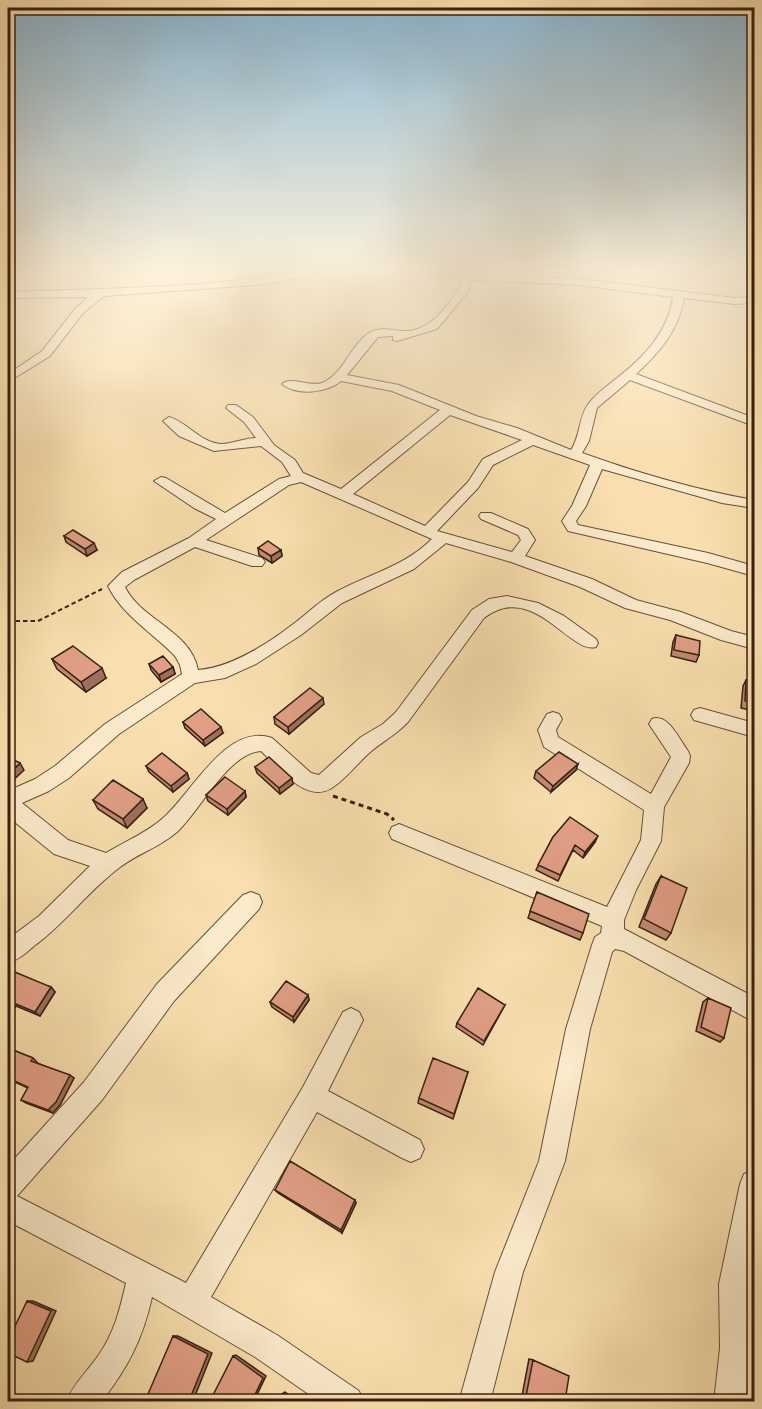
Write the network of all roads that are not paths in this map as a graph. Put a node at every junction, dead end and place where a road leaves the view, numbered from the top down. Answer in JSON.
{"nodes":[{"id":1,"x":61,"y":334,"type":"edge"},
{"id":2,"x":376,"y":334,"type":"edge"},
{"id":3,"x":389,"y":334,"type":"edge"},
{"id":4,"x":412,"y":334,"type":"edge"},
{"id":5,"x":667,"y":334,"type":"edge"},
{"id":6,"x":628,"y":375,"type":"junction"},
{"id":7,"x":340,"y":377,"type":"junction"},
{"id":8,"x":8,"y":379,"type":"edge"},
{"id":9,"x":288,"y":384,"type":"dead end"},
{"id":10,"x":232,"y":408,"type":"dead end"},
{"id":11,"x":448,"y":410,"type":"junction"},
{"id":12,"x":169,"y":421,"type":"dead end"},
{"id":13,"x":754,"y":422,"type":"edge"},
{"id":14,"x":532,"y":440,"type":"junction"},
{"id":15,"x":266,"y":442,"type":"junction"},
{"id":16,"x":575,"y":454,"type":"junction"},
{"id":17,"x":598,"y":463,"type":"junction"},
{"id":18,"x":298,"y":477,"type":"junction"},
{"id":19,"x":161,"y":481,"type":"dead end"},
{"id":20,"x":342,"y":496,"type":"junction"},
{"id":21,"x":754,"y":504,"type":"edge"},
{"id":22,"x":486,"y":516,"type":"dead end"},
{"id":23,"x":226,"y":519,"type":"junction"},
{"id":24,"x":435,"y":535,"type":"junction"},
{"id":25,"x":194,"y":541,"type":"junction"},
{"id":26,"x":516,"y":558,"type":"junction"},
{"id":27,"x":257,"y":562,"type":"dead end"},
{"id":28,"x":754,"y":571,"type":"edge"},
{"id":29,"x":590,"y":643,"type":"dead end"},
{"id":30,"x":754,"y":643,"type":"edge"},
{"id":31,"x":191,"y":677,"type":"junction"},
{"id":32,"x":700,"y":714,"type":"dead end"},
{"id":33,"x":553,"y":719,"type":"dead end"},
{"id":34,"x":658,"y":724,"type":"dead end"},
{"id":35,"x":754,"y":730,"type":"edge"},
{"id":36,"x":8,"y":800,"type":"edge"},
{"id":37,"x":654,"y":806,"type":"junction"},
{"id":38,"x":399,"y":833,"type":"road end"},
{"id":39,"x":108,"y":863,"type":"junction"},
{"id":40,"x":250,"y":902,"type":"dead end"},
{"id":41,"x":613,"y":929,"type":"junction"},
{"id":42,"x":8,"y":952,"type":"edge"},
{"id":43,"x":754,"y":1010,"type":"edge"},
{"id":44,"x":351,"y":1020,"type":"dead end"},
{"id":45,"x":312,"y":1096,"type":"junction"},
{"id":46,"x":411,"y":1149,"type":"dead end"},
{"id":47,"x":754,"y":1184,"type":"edge"},
{"id":48,"x":8,"y":1186,"type":"edge"},
{"id":49,"x":8,"y":1206,"type":"edge"},
{"id":50,"x":142,"y":1276,"type":"junction"},
{"id":51,"x":192,"y":1302,"type":"junction"},
{"id":52,"x":81,"y":1401,"type":"edge"},
{"id":53,"x":348,"y":1401,"type":"edge"},
{"id":54,"x":474,"y":1401,"type":"edge"},
{"id":55,"x":730,"y":1401,"type":"edge"}],
"edges":[{"from":1,"to":8,"type":"street"},
{"from":2,"to":7,"type":"street"},
{"from":3,"to":4,"type":"street"},
{"from":5,"to":6,"type":"street"},
{"from":6,"to":13,"type":"street"},
{"from":6,"to":16,"type":"street"},
{"from":7,"to":9,"type":"street"},
{"from":7,"to":11,"type":"street"},
{"from":10,"to":15,"type":"street"},
{"from":11,"to":14,"type":"street"},
{"from":11,"to":20,"type":"street"},
{"from":12,"to":15,"type":"street"},
{"from":14,"to":16,"type":"street"},
{"from":14,"to":24,"type":"street"},
{"from":15,"to":18,"type":"street"},
{"from":16,"to":17,"type":"street"},
{"from":17,"to":21,"type":"street"},
{"from":17,"to":28,"type":"street"},
{"from":18,"to":20,"type":"street"},
{"from":18,"to":23,"type":"street"},
{"from":19,"to":23,"type":"street"},
{"from":20,"to":24,"type":"street"},
{"from":22,"to":26,"type":"street"},
{"from":23,"to":25,"type":"street"},
{"from":24,"to":26,"type":"street"},
{"from":24,"to":31,"type":"street"},
{"from":25,"to":27,"type":"street"},
{"from":25,"to":31,"type":"street"},
{"from":26,"to":30,"type":"street"},
{"from":29,"to":39,"type":"street"},
{"from":31,"to":36,"type":"street"},
{"from":32,"to":35,"type":"street"},
{"from":33,"to":37,"type":"street"},
{"from":34,"to":37,"type":"street"},
{"from":36,"to":39,"type":"street"},
{"from":37,"to":41,"type":"street"},
{"from":38,"to":41,"type":"street"},
{"from":39,"to":42,"type":"street"},
{"from":40,"to":48,"type":"street"},
{"from":41,"to":43,"type":"street"},
{"from":41,"to":54,"type":"street"},
{"from":44,"to":45,"type":"street"},
{"from":45,"to":46,"type":"street"},
{"from":45,"to":51,"type":"street"},
{"from":47,"to":55,"type":"street"},
{"from":49,"to":50,"type":"street"},
{"from":50,"to":51,"type":"street"},
{"from":50,"to":52,"type":"street"},
{"from":51,"to":53,"type":"street"}]}
